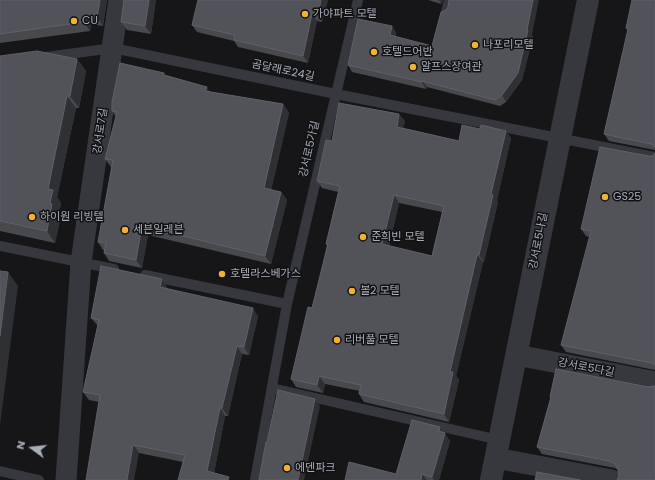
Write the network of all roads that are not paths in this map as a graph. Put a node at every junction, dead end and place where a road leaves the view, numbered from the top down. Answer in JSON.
{"nodes":[{"id":1,"x":119,"y":0,"type":"edge"},
{"id":2,"x":358,"y":0,"type":"edge"},
{"id":3,"x":449,"y":0,"type":"edge"},
{"id":4,"x":586,"y":0,"type":"edge"},
{"id":5,"x":446,"y":12,"type":"edge"},
{"id":6,"x":113,"y":48,"type":"junction"},
{"id":7,"x":38,"y":58,"type":"edge"},
{"id":8,"x":336,"y":94,"type":"junction"},
{"id":9,"x":560,"y":138,"type":"junction"},
{"id":10,"x":655,"y":157,"type":"edge"},
{"id":11,"x":0,"y":246,"type":"edge"},
{"id":12,"x":81,"y":262,"type":"junction"},
{"id":13,"x":286,"y":304,"type":"junction"},
{"id":14,"x":516,"y":355,"type":"junction"},
{"id":15,"x":655,"y":382,"type":"edge"},
{"id":16,"x":272,"y":388,"type":"junction"},
{"id":17,"x":497,"y":449,"type":"junction"},
{"id":18,"x":0,"y":472,"type":"edge"},
{"id":19,"x":39,"y":480,"type":"edge"},
{"id":20,"x":66,"y":480,"type":"edge"},
{"id":21,"x":255,"y":480,"type":"edge"},
{"id":22,"x":491,"y":480,"type":"edge"},
{"id":23,"x":612,"y":480,"type":"edge"}],
"edges":[{"from":1,"to":6,"type":"street","name":"강서로7길"},
{"from":2,"to":8,"type":"lane","name":"강서로5가길"},
{"from":3,"to":5,"type":"lane"},
{"from":4,"to":9,"type":"street","name":"강서로5나길"},
{"from":6,"to":7,"type":"lane","name":"곰달래로24길"},
{"from":6,"to":8,"type":"lane","name":"곰달래로24길"},
{"from":6,"to":12,"type":"street","name":"강서로7길"},
{"from":8,"to":9,"type":"lane","name":"곰달래로24길"},
{"from":8,"to":13,"type":"lane","name":"강서로5가길"},
{"from":9,"to":10,"type":"lane"},
{"from":9,"to":14,"type":"street","name":"강서로5나길"},
{"from":11,"to":12,"type":"lane"},
{"from":12,"to":13,"type":"lane"},
{"from":12,"to":20,"type":"street","name":"강서로7길"},
{"from":13,"to":16,"type":"lane","name":"강서로5가길"},
{"from":14,"to":15,"type":"street","name":"강서로5다길"},
{"from":14,"to":17,"type":"street","name":"강서로5나길"},
{"from":16,"to":17,"type":"lane"},
{"from":16,"to":21,"type":"lane","name":"강서로5가길"},
{"from":17,"to":22,"type":"street","name":"강서로5나길"},
{"from":17,"to":23,"type":"street"},
{"from":18,"to":19,"type":"lane"}]}
